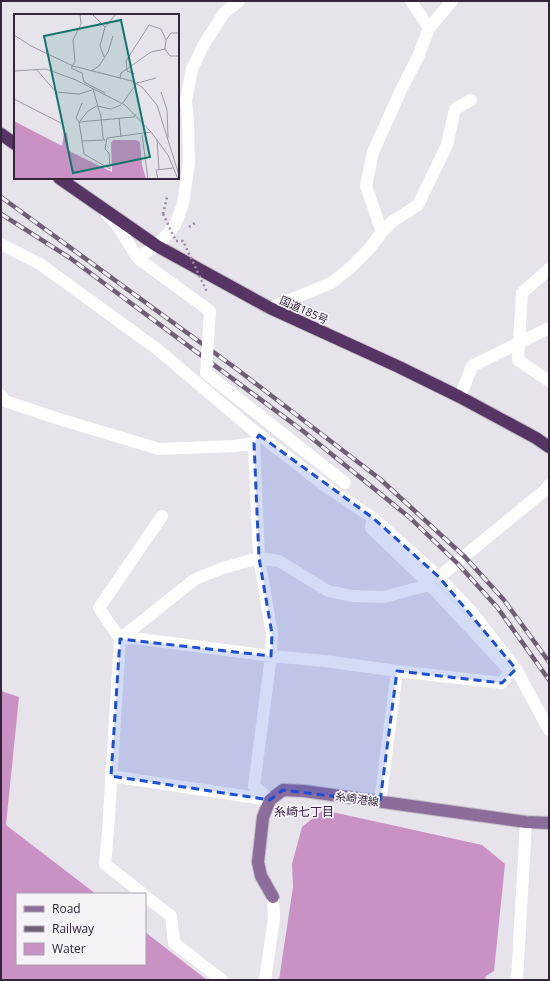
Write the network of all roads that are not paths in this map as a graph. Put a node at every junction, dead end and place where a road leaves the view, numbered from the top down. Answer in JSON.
{"nodes":[{"id":1,"x":239,"y":1,"type":"edge"},
{"id":2,"x":411,"y":1,"type":"edge"},
{"id":3,"x":452,"y":1,"type":"edge"},
{"id":4,"x":429,"y":28,"type":"junction"},
{"id":5,"x":471,"y":100,"type":"dead end"},
{"id":6,"x":1,"y":134,"type":"edge"},
{"id":7,"x":14,"y":143,"type":"edge"},
{"id":8,"x":60,"y":179,"type":"edge"},
{"id":9,"x":95,"y":203,"type":"junction"},
{"id":10,"x":382,"y":232,"type":"junction"},
{"id":11,"x":1,"y":244,"type":"edge"},
{"id":12,"x":157,"y":246,"type":"junction"},
{"id":13,"x":139,"y":258,"type":"junction"},
{"id":14,"x":549,"y":269,"type":"edge"},
{"id":15,"x":270,"y":308,"type":"junction"},
{"id":16,"x":549,"y":328,"type":"edge"},
{"id":17,"x":519,"y":343,"type":"junction"},
{"id":18,"x":549,"y":381,"type":"edge"},
{"id":19,"x":1,"y":396,"type":"edge"},
{"id":20,"x":460,"y":397,"type":"junction"},
{"id":21,"x":256,"y":439,"type":"junction"},
{"id":22,"x":549,"y":446,"type":"edge"},
{"id":23,"x":549,"y":485,"type":"edge"},
{"id":24,"x":350,"y":502,"type":"junction"},
{"id":25,"x":162,"y":516,"type":"dead end"},
{"id":26,"x":373,"y":518,"type":"junction"},
{"id":27,"x":259,"y":558,"type":"junction"},
{"id":28,"x":439,"y":577,"type":"junction"},
{"id":29,"x":428,"y":583,"type":"junction"},
{"id":30,"x":120,"y":639,"type":"junction"},
{"id":31,"x":270,"y":656,"type":"junction"},
{"id":32,"x":514,"y":670,"type":"junction"},
{"id":33,"x":397,"y":671,"type":"junction"},
{"id":34,"x":549,"y":730,"type":"edge"},
{"id":35,"x":112,"y":776,"type":"junction"},
{"id":36,"x":270,"y":800,"type":"junction"},
{"id":37,"x":380,"y":802,"type":"junction"},
{"id":38,"x":526,"y":822,"type":"junction"},
{"id":39,"x":549,"y":823,"type":"edge"},
{"id":40,"x":141,"y":893,"type":"edge"},
{"id":41,"x":146,"y":897,"type":"edge"},
{"id":42,"x":273,"y":897,"type":"joint"},
{"id":43,"x":222,"y":980,"type":"edge"},
{"id":44,"x":265,"y":980,"type":"edge"},
{"id":45,"x":517,"y":980,"type":"edge"}],
"edges":[{"from":1,"to":12,"type":"street"},
{"from":2,"to":4,"type":"street"},
{"from":3,"to":4,"type":"street"},
{"from":4,"to":10,"type":"street"},
{"from":5,"to":10,"type":"street"},
{"from":6,"to":7,"type":"highway"},
{"from":8,"to":9,"type":"highway","name":"国道185号"},
{"from":9,"to":12,"type":"highway","name":"国道185号"},
{"from":9,"to":13,"type":"street"},
{"from":10,"to":15,"type":"street"},
{"from":11,"to":21,"type":"street"},
{"from":12,"to":13,"type":"street"},
{"from":12,"to":15,"type":"highway","name":"国道185号"},
{"from":13,"to":24,"type":"street","bridge":true},
{"from":14,"to":17,"type":"street"},
{"from":15,"to":20,"type":"highway","name":"国道185号"},
{"from":16,"to":17,"type":"street"},
{"from":17,"to":18,"type":"street"},
{"from":17,"to":20,"type":"street"},
{"from":19,"to":21,"type":"street"},
{"from":20,"to":22,"type":"highway","name":"国道185号"},
{"from":21,"to":24,"type":"street"},
{"from":21,"to":27,"type":"street"},
{"from":23,"to":28,"type":"street"},
{"from":24,"to":26,"type":"street"},
{"from":25,"to":30,"type":"street"},
{"from":26,"to":28,"type":"street"},
{"from":26,"to":29,"type":"street"},
{"from":27,"to":29,"type":"street"},
{"from":27,"to":30,"type":"street"},
{"from":27,"to":31,"type":"street"},
{"from":28,"to":32,"type":"street"},
{"from":29,"to":32,"type":"street"},
{"from":30,"to":31,"type":"street"},
{"from":30,"to":35,"type":"street"},
{"from":31,"to":33,"type":"street"},
{"from":31,"to":36,"type":"street"},
{"from":32,"to":33,"type":"street"},
{"from":32,"to":34,"type":"street"},
{"from":33,"to":37,"type":"street"},
{"from":35,"to":36,"type":"street"},
{"from":35,"to":40,"type":"street"},
{"from":36,"to":37,"type":"main road","name":"糸崎港線"},
{"from":36,"to":42,"type":"main road"},
{"from":37,"to":38,"type":"main road","name":"糸崎港線"},
{"from":38,"to":39,"type":"main road","name":"糸崎港線"},
{"from":38,"to":45,"type":"street"},
{"from":41,"to":43,"type":"street"},
{"from":42,"to":44,"type":"street"}]}
